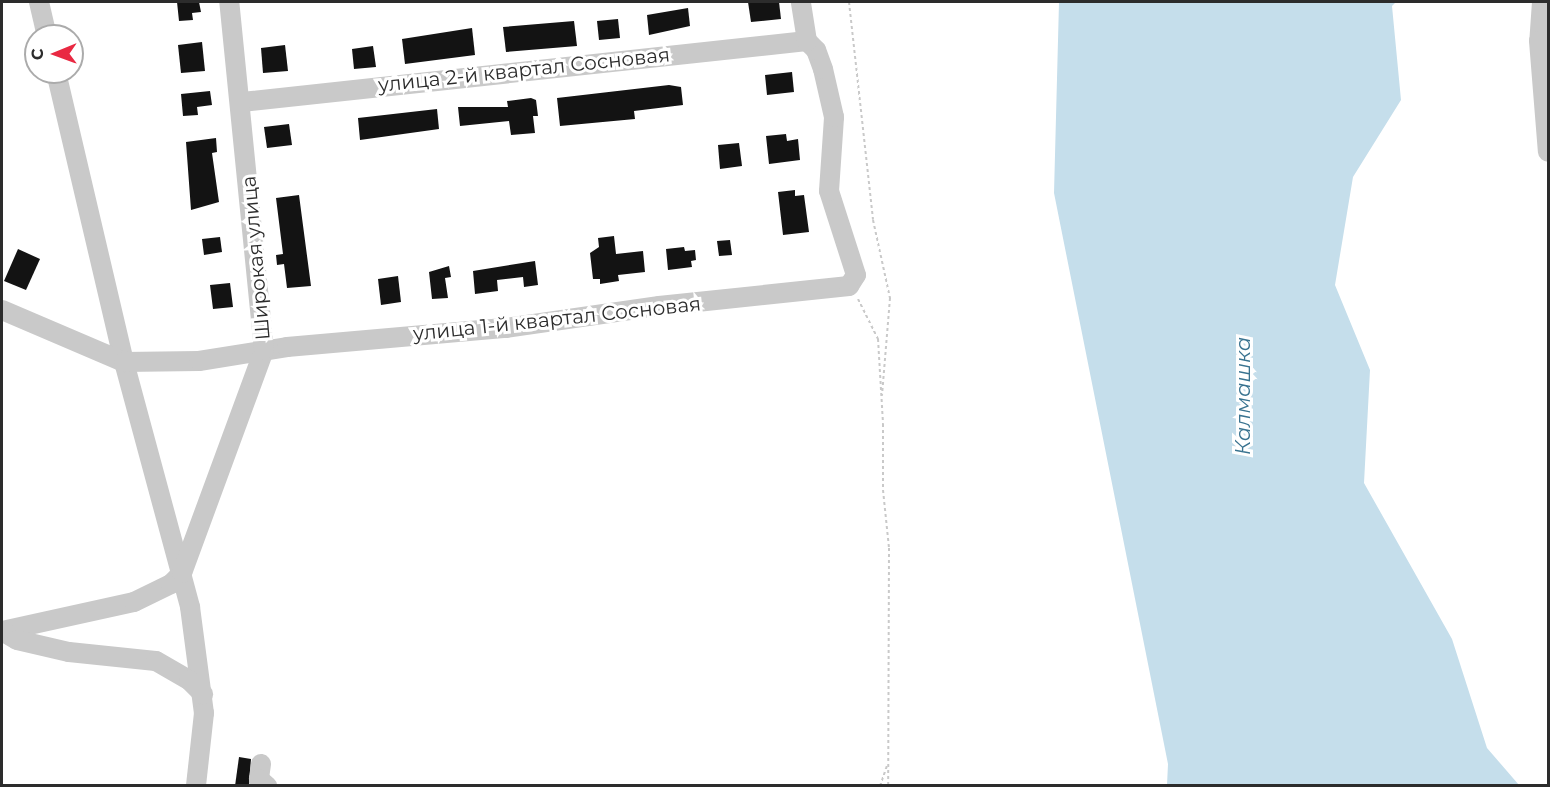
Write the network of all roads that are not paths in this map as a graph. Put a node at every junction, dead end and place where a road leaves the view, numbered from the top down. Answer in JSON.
{"nodes":[{"id":1,"x":39,"y":2,"type":"edge"},
{"id":2,"x":229,"y":2,"type":"edge"},
{"id":3,"x":801,"y":2,"type":"edge"},
{"id":4,"x":1542,"y":2,"type":"edge"},
{"id":5,"x":44,"y":24,"type":"edge"},
{"id":6,"x":807,"y":41,"type":"junction"},
{"id":7,"x":59,"y":84,"type":"edge"},
{"id":8,"x":242,"y":102,"type":"junction"},
{"id":9,"x":1548,"y":152,"type":"edge"},
{"id":10,"x":2,"y":310,"type":"edge"},
{"id":11,"x":264,"y":350,"type":"junction"},
{"id":12,"x":124,"y":362,"type":"junction"},
{"id":13,"x":182,"y":573,"type":"junction"},
{"id":14,"x":2,"y":631,"type":"edge"},
{"id":15,"x":202,"y":694,"type":"junction"},
{"id":16,"x":261,"y":764,"type":"dead end"},
{"id":17,"x":196,"y":786,"type":"edge"},
{"id":18,"x":267,"y":786,"type":"edge"}],
"edges":[{"from":1,"to":5,"type":"street"},
{"from":2,"to":8,"type":"street","name":"Широкая улица"},
{"from":3,"to":6,"type":"street"},
{"from":4,"to":9,"type":"street"},
{"from":6,"to":8,"type":"street","name":"улица 2-й квартал Сосновая"},
{"from":6,"to":11,"type":"street","name":"улица 1-й квартал Сосновая"},
{"from":7,"to":12,"type":"street"},
{"from":8,"to":11,"type":"street","name":"Широкая улица"},
{"from":10,"to":12,"type":"street"},
{"from":11,"to":12,"type":"street","name":"улица 1-й квартал Сосновая"},
{"from":11,"to":13,"type":"street","name":"Широкая улица"},
{"from":12,"to":13,"type":"street"},
{"from":13,"to":14,"type":"street"},
{"from":13,"to":15,"type":"street"},
{"from":14,"to":15,"type":"street"},
{"from":15,"to":17,"type":"street"},
{"from":16,"to":18,"type":"street"}]}
